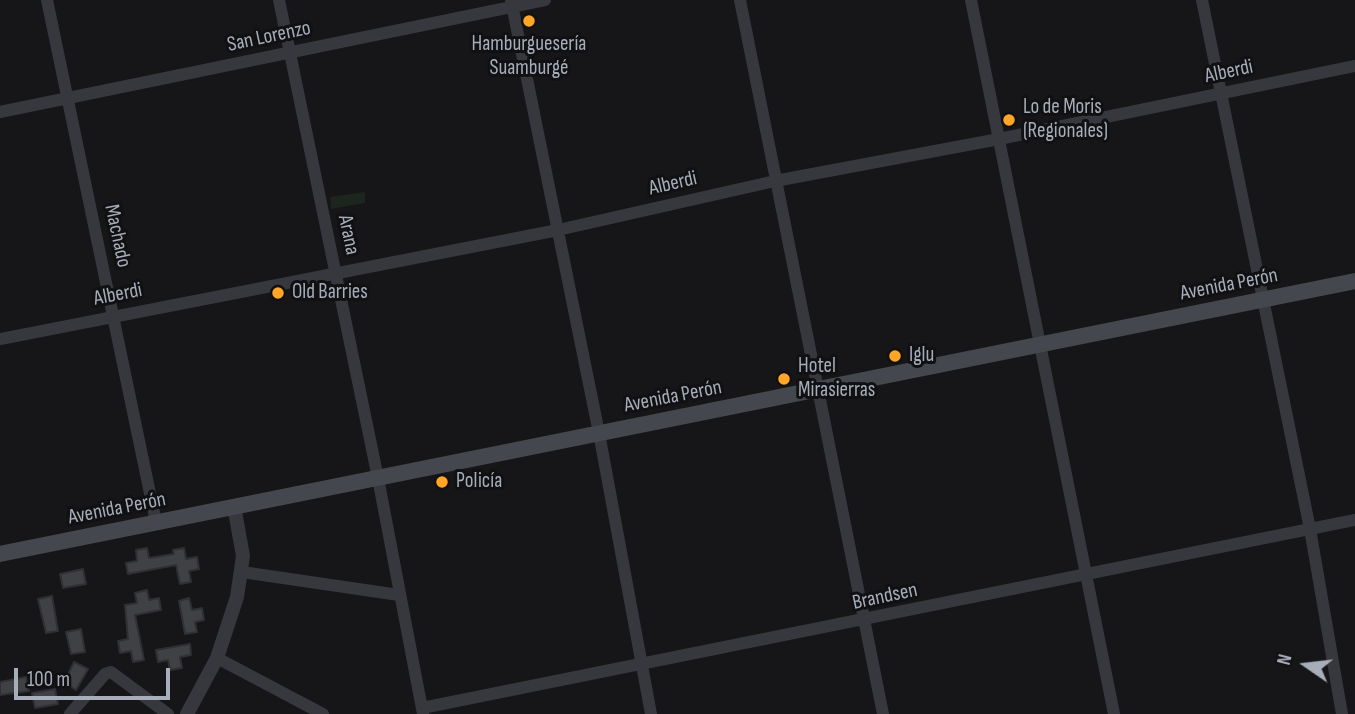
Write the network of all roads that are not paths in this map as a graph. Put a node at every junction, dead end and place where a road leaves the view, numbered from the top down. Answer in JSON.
{"nodes":[{"id":1,"x":47,"y":0,"type":"edge"},
{"id":2,"x":279,"y":0,"type":"edge"},
{"id":3,"x":545,"y":0,"type":"edge"},
{"id":4,"x":740,"y":0,"type":"edge"},
{"id":5,"x":971,"y":0,"type":"edge"},
{"id":6,"x":1202,"y":0,"type":"edge"},
{"id":7,"x":512,"y":3,"type":"edge"},
{"id":8,"x":289,"y":53,"type":"junction"},
{"id":9,"x":1355,"y":66,"type":"edge"},
{"id":10,"x":1221,"y":93,"type":"junction"},
{"id":11,"x":66,"y":98,"type":"junction"},
{"id":12,"x":0,"y":111,"type":"edge"},
{"id":13,"x":999,"y":139,"type":"junction"},
{"id":14,"x":775,"y":181,"type":"junction"},
{"id":15,"x":558,"y":230,"type":"junction"},
{"id":16,"x":336,"y":272,"type":"junction"},
{"id":17,"x":1355,"y":281,"type":"edge"},
{"id":18,"x":1264,"y":299,"type":"junction"},
{"id":19,"x":114,"y":315,"type":"junction"},
{"id":20,"x":0,"y":339,"type":"edge"},
{"id":21,"x":1040,"y":344,"type":"junction"},
{"id":22,"x":820,"y":389,"type":"junction"},
{"id":23,"x":599,"y":433,"type":"junction"},
{"id":24,"x":378,"y":478,"type":"junction"},
{"id":25,"x":234,"y":506,"type":"junction"},
{"id":26,"x":1355,"y":520,"type":"edge"},
{"id":27,"x":156,"y":522,"type":"junction"},
{"id":28,"x":1310,"y":529,"type":"junction"},
{"id":29,"x":0,"y":554,"type":"edge"},
{"id":30,"x":242,"y":572,"type":"junction"},
{"id":31,"x":1086,"y":574,"type":"junction"},
{"id":32,"x":398,"y":595,"type":"junction"},
{"id":33,"x":865,"y":621,"type":"junction"},
{"id":34,"x":217,"y":658,"type":"junction"},
{"id":35,"x":641,"y":666,"type":"junction"},
{"id":36,"x":422,"y":711,"type":"edge"},
{"id":37,"x":70,"y":714,"type":"edge"},
{"id":38,"x":168,"y":714,"type":"edge"},
{"id":39,"x":187,"y":714,"type":"edge"},
{"id":40,"x":323,"y":714,"type":"edge"},
{"id":41,"x":651,"y":714,"type":"edge"},
{"id":42,"x":883,"y":714,"type":"edge"},
{"id":43,"x":1114,"y":714,"type":"edge"},
{"id":44,"x":1342,"y":714,"type":"edge"}],
"edges":[{"from":1,"to":11,"type":"street","name":"Machado"},
{"from":2,"to":8,"type":"street","name":"Arana"},
{"from":3,"to":7,"type":"street","name":"San Lorenzo"},
{"from":4,"to":14,"type":"street"},
{"from":5,"to":13,"type":"street"},
{"from":6,"to":10,"type":"street"},
{"from":7,"to":8,"type":"street","name":"San Lorenzo"},
{"from":7,"to":15,"type":"street"},
{"from":8,"to":11,"type":"street","name":"San Lorenzo"},
{"from":8,"to":16,"type":"street","name":"Arana"},
{"from":9,"to":10,"type":"street","name":"Alberdi"},
{"from":10,"to":13,"type":"street","name":"Alberdi"},
{"from":10,"to":18,"type":"street"},
{"from":11,"to":12,"type":"street","name":"San Lorenzo"},
{"from":11,"to":19,"type":"street","name":"Machado"},
{"from":13,"to":14,"type":"street","name":"Alberdi"},
{"from":13,"to":21,"type":"street"},
{"from":14,"to":15,"type":"street","name":"Alberdi"},
{"from":14,"to":22,"type":"street"},
{"from":15,"to":16,"type":"street","name":"Alberdi"},
{"from":15,"to":23,"type":"street"},
{"from":16,"to":19,"type":"street","name":"Alberdi"},
{"from":16,"to":24,"type":"street","name":"Arana"},
{"from":17,"to":18,"type":"main road","name":"Avenida Perón"},
{"from":18,"to":21,"type":"main road","name":"Avenida Perón"},
{"from":18,"to":28,"type":"street"},
{"from":19,"to":20,"type":"street","name":"Alberdi"},
{"from":19,"to":27,"type":"street","name":"Machado"},
{"from":21,"to":22,"type":"main road","name":"Avenida Perón"},
{"from":21,"to":31,"type":"street"},
{"from":22,"to":23,"type":"main road","name":"Avenida Perón"},
{"from":22,"to":33,"type":"street"},
{"from":23,"to":24,"type":"main road","name":"Avenida Perón"},
{"from":23,"to":35,"type":"street"},
{"from":24,"to":25,"type":"main road","name":"Avenida Perón"},
{"from":24,"to":32,"type":"street","name":"Arana"},
{"from":25,"to":27,"type":"main road","name":"Avenida Perón"},
{"from":25,"to":30,"type":"street"},
{"from":26,"to":28,"type":"street","name":"Brandsen"},
{"from":27,"to":29,"type":"main road","name":"Avenida Perón"},
{"from":28,"to":31,"type":"street","name":"Brandsen"},
{"from":28,"to":44,"type":"street"},
{"from":30,"to":32,"type":"street"},
{"from":30,"to":34,"type":"street"},
{"from":31,"to":33,"type":"street","name":"Brandsen"},
{"from":31,"to":43,"type":"street"},
{"from":32,"to":36,"type":"street","name":"Arana"},
{"from":33,"to":35,"type":"street","name":"Brandsen"},
{"from":33,"to":42,"type":"street"},
{"from":34,"to":39,"type":"street"},
{"from":34,"to":40,"type":"street"},
{"from":35,"to":36,"type":"street","name":"Brandsen"},
{"from":35,"to":41,"type":"street"},
{"from":37,"to":38,"type":"street"}]}
